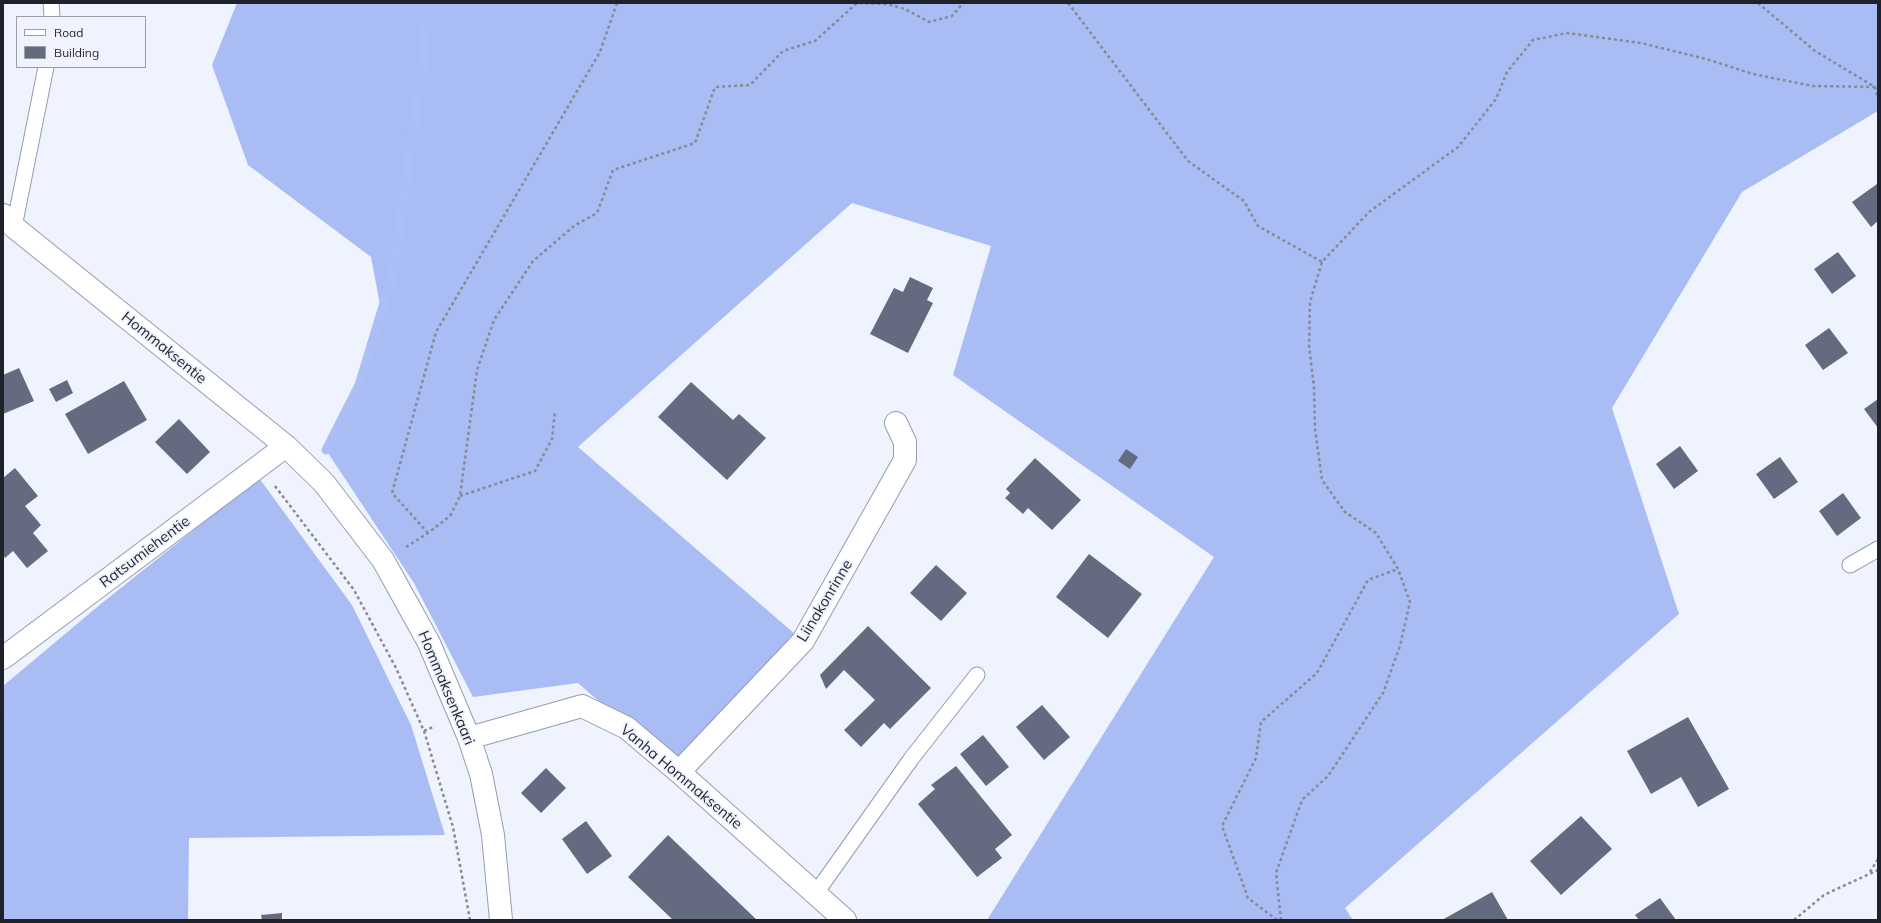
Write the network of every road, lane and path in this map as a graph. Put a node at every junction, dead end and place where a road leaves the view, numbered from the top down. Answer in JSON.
{"nodes":[{"id":1,"x":51,"y":3,"type":"edge"},
{"id":2,"x":617,"y":3,"type":"edge"},
{"id":3,"x":963,"y":3,"type":"edge"},
{"id":4,"x":1068,"y":3,"type":"edge"},
{"id":5,"x":1758,"y":3,"type":"edge"},
{"id":6,"x":52,"y":16,"type":"edge"},
{"id":7,"x":46,"y":68,"type":"edge"},
{"id":8,"x":1877,"y":86,"type":"edge"},
{"id":9,"x":1878,"y":99,"type":"edge"},
{"id":10,"x":8,"y":221,"type":"edge"},
{"id":11,"x":1322,"y":262,"type":"junction"},
{"id":12,"x":555,"y":411,"type":"dead end"},
{"id":13,"x":896,"y":423,"type":"dead end"},
{"id":14,"x":286,"y":446,"type":"junction"},
{"id":15,"x":259,"y":465,"type":"junction"},
{"id":16,"x":324,"y":483,"type":"joint"},
{"id":17,"x":460,"y":496,"type":"junction"},
{"id":18,"x":428,"y":533,"type":"junction"},
{"id":19,"x":1878,"y":549,"type":"edge"},
{"id":20,"x":383,"y":560,"type":"junction"},
{"id":21,"x":1850,"y":565,"type":"dead end"},
{"id":22,"x":1398,"y":569,"type":"junction"},
{"id":23,"x":3,"y":658,"type":"edge"},
{"id":24,"x":977,"y":675,"type":"dead end"},
{"id":25,"x":469,"y":738,"type":"junction"},
{"id":26,"x":679,"y":772,"type":"junction"},
{"id":27,"x":1878,"y":859,"type":"edge"},
{"id":28,"x":1878,"y":870,"type":"edge"},
{"id":29,"x":1870,"y":872,"type":"junction"},
{"id":30,"x":816,"y":893,"type":"junction"},
{"id":31,"x":470,"y":920,"type":"edge"},
{"id":32,"x":501,"y":920,"type":"edge"},
{"id":33,"x":845,"y":920,"type":"edge"},
{"id":34,"x":1277,"y":920,"type":"edge"},
{"id":35,"x":1281,"y":920,"type":"edge"},
{"id":36,"x":1794,"y":920,"type":"edge"}],
"edges":[{"from":1,"to":6,"type":"lane"},
{"from":2,"to":18,"type":"path"},
{"from":3,"to":17,"type":"path"},
{"from":4,"to":11,"type":"path"},
{"from":5,"to":8,"type":"path"},
{"from":7,"to":10,"type":"lane"},
{"from":8,"to":9,"type":"path"},
{"from":8,"to":11,"type":"path"},
{"from":10,"to":14,"type":"street","name":"Hommaksentie"},
{"from":11,"to":22,"type":"path"},
{"from":12,"to":17,"type":"path"},
{"from":13,"to":26,"type":"street","name":"Liinakonrinne"},
{"from":14,"to":15,"type":"street","name":"Ratsumiehentie"},
{"from":14,"to":16,"type":"street","name":"Hommaksentie"},
{"from":15,"to":23,"type":"street","name":"Ratsumiehentie"},
{"from":15,"to":31,"type":"path"},
{"from":16,"to":20,"type":"street","name":"Hommaksenkaari"},
{"from":17,"to":18,"type":"path"},
{"from":18,"to":20,"type":"path"},
{"from":19,"to":21,"type":"lane"},
{"from":20,"to":25,"type":"street","name":"Hommaksenkaari"},
{"from":22,"to":34,"type":"path"},
{"from":22,"to":35,"type":"path"},
{"from":24,"to":30,"type":"lane"},
{"from":25,"to":26,"type":"street","name":"Vanha Hommaksentie"},
{"from":25,"to":32,"type":"street","name":"Hommaksenkaari"},
{"from":26,"to":30,"type":"street","name":"Vanha Hommaksentie"},
{"from":27,"to":29,"type":"path"},
{"from":28,"to":29,"type":"path"},
{"from":29,"to":36,"type":"path"},
{"from":30,"to":33,"type":"street","name":"Vanha Hommaksentie"}]}
